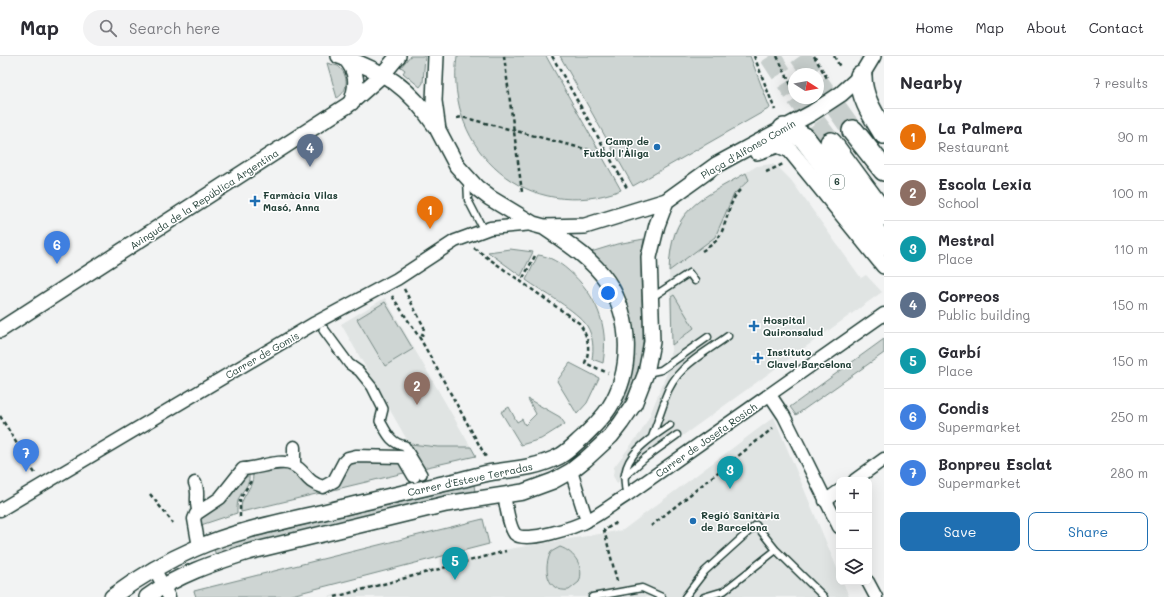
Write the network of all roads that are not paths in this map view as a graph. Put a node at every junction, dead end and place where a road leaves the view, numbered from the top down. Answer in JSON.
{"nodes":[{"id":1,"x":398,"y":56,"type":"edge"},
{"id":2,"x":436,"y":56,"type":"edge"},
{"id":3,"x":873,"y":56,"type":"edge"},
{"id":4,"x":342,"y":57,"type":"edge"},
{"id":5,"x":383,"y":74,"type":"junction"},
{"id":6,"x":860,"y":76,"type":"junction"},
{"id":7,"x":351,"y":103,"type":"junction"},
{"id":8,"x":784,"y":129,"type":"junction"},
{"id":9,"x":438,"y":130,"type":"junction"},
{"id":10,"x":853,"y":131,"type":"tunnel mouth"},
{"id":11,"x":884,"y":133,"type":"edge"},
{"id":12,"x":831,"y":143,"type":"tunnel mouth"},
{"id":13,"x":716,"y":165,"type":"junction"},
{"id":14,"x":884,"y":170,"type":"edge"},
{"id":15,"x":467,"y":178,"type":"junction"},
{"id":16,"x":666,"y":201,"type":"junction"},
{"id":17,"x":884,"y":215,"type":"edge"},
{"id":18,"x":539,"y":225,"type":"junction"},
{"id":19,"x":484,"y":231,"type":"junction"},
{"id":20,"x":884,"y":244,"type":"edge"},
{"id":21,"x":884,"y":266,"type":"edge"},
{"id":22,"x":695,"y":281,"type":"dead end"},
{"id":23,"x":650,"y":299,"type":"junction"},
{"id":24,"x":884,"y":314,"type":"edge"},
{"id":25,"x":0,"y":330,"type":"edge"},
{"id":26,"x":324,"y":330,"type":"dead end"},
{"id":27,"x":728,"y":336,"type":"dead end"},
{"id":28,"x":708,"y":337,"type":"dead end"},
{"id":29,"x":646,"y":373,"type":"junction"},
{"id":30,"x":770,"y":394,"type":"junction"},
{"id":31,"x":670,"y":425,"type":"dead end"},
{"id":32,"x":677,"y":434,"type":"dead end"},
{"id":33,"x":652,"y":437,"type":"junction"},
{"id":34,"x":294,"y":448,"type":"dead end"},
{"id":35,"x":560,"y":456,"type":"junction"},
{"id":36,"x":884,"y":459,"type":"edge"},
{"id":37,"x":294,"y":465,"type":"junction"},
{"id":38,"x":571,"y":471,"type":"junction"},
{"id":39,"x":508,"y":472,"type":"junction"},
{"id":40,"x":418,"y":475,"type":"joint"},
{"id":41,"x":624,"y":477,"type":"junction"},
{"id":42,"x":858,"y":477,"type":"edge"},
{"id":43,"x":195,"y":483,"type":"dead end"},
{"id":44,"x":836,"y":493,"type":"edge"},
{"id":45,"x":504,"y":495,"type":"junction"},
{"id":46,"x":627,"y":495,"type":"junction"},
{"id":47,"x":825,"y":501,"type":"junction"},
{"id":48,"x":0,"y":510,"type":"edge"},
{"id":49,"x":199,"y":512,"type":"junction"},
{"id":50,"x":588,"y":520,"type":"junction"},
{"id":51,"x":836,"y":521,"type":"edge"},
{"id":52,"x":199,"y":547,"type":"junction"},
{"id":53,"x":776,"y":550,"type":"junction"},
{"id":54,"x":154,"y":568,"type":"junction"},
{"id":55,"x":870,"y":585,"type":"edge"},
{"id":56,"x":167,"y":591,"type":"edge"},
{"id":57,"x":112,"y":597,"type":"edge"},
{"id":58,"x":147,"y":597,"type":"edge"},
{"id":59,"x":592,"y":597,"type":"edge"},
{"id":60,"x":662,"y":597,"type":"edge"},
{"id":61,"x":684,"y":597,"type":"edge"},
{"id":62,"x":704,"y":597,"type":"edge"},
{"id":63,"x":824,"y":597,"type":"edge"},
{"id":64,"x":876,"y":597,"type":"edge"}],
"edges":[{"from":1,"to":5,"type":"street","name":"Avinguda de la República Argentina"},
{"from":2,"to":9,"type":"street"},
{"from":3,"to":6,"type":"street","name":"Plaça d'Alfonso Comín"},
{"from":4,"to":5,"type":"street"},
{"from":4,"to":7,"type":"street"},
{"from":5,"to":7,"type":"street","name":"Avinguda de la República Argentina"},
{"from":5,"to":9,"type":"street"},
{"from":6,"to":8,"type":"street","name":"Plaça d'Alfonso Comín"},
{"from":6,"to":11,"type":"highway"},
{"from":7,"to":25,"type":"street","name":"Avinguda de la República Argentina"},
{"from":8,"to":13,"type":"street","name":"Plaça d'Alfonso Comín"},
{"from":8,"to":20,"type":"highway","number":"6"},
{"from":9,"to":15,"type":"street"},
{"from":10,"to":14,"type":"highway"},
{"from":12,"to":17,"type":"highway"},
{"from":13,"to":16,"type":"street","name":"Plaça d'Alfonso Comín"},
{"from":13,"to":21,"type":"street"},
{"from":15,"to":18,"type":"street"},
{"from":15,"to":19,"type":"lane"},
{"from":16,"to":18,"type":"street","name":"Plaça d'Alfonso Comín"},
{"from":16,"to":23,"type":"street","name":"Carrer d'Esteve Terradas"},
{"from":18,"to":19,"type":"street","name":"Carrer de Gomis"},
{"from":18,"to":35,"type":"street","name":"Carrer d'Esteve Terradas"},
{"from":19,"to":48,"type":"street","name":"Carrer de Gomis"},
{"from":22,"to":23,"type":"lane"},
{"from":23,"to":29,"type":"street","name":"Carrer d'Esteve Terradas"},
{"from":24,"to":30,"type":"street","name":"Carrer de Josefa Rosich"},
{"from":26,"to":40,"type":"street"},
{"from":27,"to":33,"type":"lane"},
{"from":28,"to":29,"type":"lane"},
{"from":29,"to":38,"type":"street","name":"Carrer d'Esteve Terradas"},
{"from":30,"to":46,"type":"street","name":"Carrer de Josefa Rosich"},
{"from":30,"to":47,"type":"street"},
{"from":31,"to":33,"type":"lane"},
{"from":32,"to":41,"type":"lane"},
{"from":33,"to":41,"type":"lane"},
{"from":34,"to":37,"type":"street"},
{"from":35,"to":38,"type":"street"},
{"from":35,"to":39,"type":"street","name":"Carrer d'Esteve Terradas"},
{"from":36,"to":42,"type":"street"},
{"from":37,"to":40,"type":"street"},
{"from":37,"to":49,"type":"street"},
{"from":38,"to":45,"type":"street","name":"Carrer d'Esteve Terradas"},
{"from":38,"to":50,"type":"street"},
{"from":39,"to":45,"type":"street"},
{"from":39,"to":52,"type":"street","name":"Carrer d'Esteve Terradas"},
{"from":41,"to":46,"type":"lane"},
{"from":43,"to":49,"type":"street"},
{"from":44,"to":47,"type":"street"},
{"from":45,"to":50,"type":"street","name":"Carrer de Josefa Rosich"},
{"from":45,"to":56,"type":"street","name":"Carrer d'Esteve Terradas"},
{"from":46,"to":50,"type":"street","name":"Carrer de Josefa Rosich"},
{"from":47,"to":51,"type":"street"},
{"from":49,"to":52,"type":"street"},
{"from":52,"to":54,"type":"street","name":"Carrer d'Esteve Terradas"},
{"from":53,"to":61,"type":"lane"},
{"from":53,"to":62,"type":"lane"},
{"from":53,"to":63,"type":"lane"},
{"from":54,"to":56,"type":"street"},
{"from":54,"to":57,"type":"street","name":"Carrer d'Esteve Terradas"},
{"from":55,"to":64,"type":"street"},
{"from":56,"to":58,"type":"street","name":"Carrer d'Esteve Terradas"},
{"from":59,"to":60,"type":"lane"}]}
